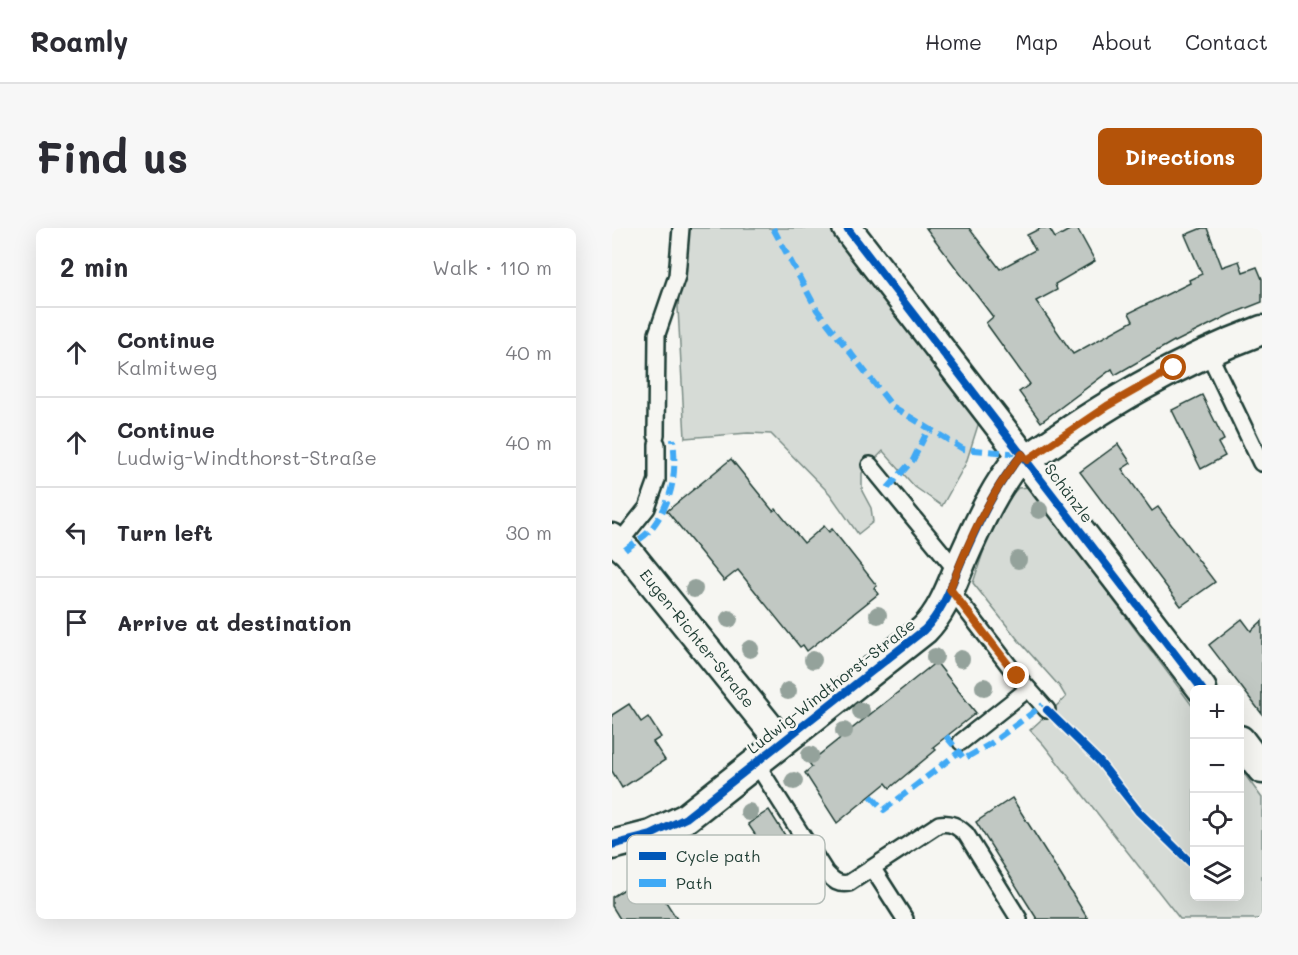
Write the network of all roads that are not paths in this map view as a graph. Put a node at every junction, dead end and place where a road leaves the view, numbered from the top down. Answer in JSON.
{"nodes":[{"id":1,"x":681,"y":228,"type":"edge"},
{"id":2,"x":847,"y":228,"type":"edge"},
{"id":3,"x":1262,"y":330,"type":"edge"},
{"id":4,"x":1208,"y":352,"type":"junction"},
{"id":5,"x":1025,"y":457,"type":"junction"},
{"id":6,"x":1261,"y":463,"type":"edge"},
{"id":7,"x":870,"y":465,"type":"dead end"},
{"id":8,"x":616,"y":541,"type":"edge"},
{"id":9,"x":954,"y":580,"type":"junction"},
{"id":10,"x":1198,"y":685,"type":"edge"},
{"id":11,"x":1028,"y":688,"type":"junction"},
{"id":12,"x":1047,"y":710,"type":"dead end"},
{"id":13,"x":781,"y":742,"type":"junction"},
{"id":14,"x":961,"y":742,"type":"dead end"},
{"id":15,"x":1244,"y":746,"type":"edge"},
{"id":16,"x":756,"y":763,"type":"junction"},
{"id":17,"x":1262,"y":769,"type":"edge"},
{"id":18,"x":648,"y":835,"type":"edge"},
{"id":19,"x":802,"y":835,"type":"edge"},
{"id":20,"x":627,"y":843,"type":"edge"},
{"id":21,"x":612,"y":845,"type":"edge"},
{"id":22,"x":873,"y":869,"type":"junction"},
{"id":23,"x":825,"y":871,"type":"edge"},
{"id":24,"x":905,"y":919,"type":"edge"},
{"id":25,"x":1019,"y":919,"type":"edge"}],
"edges":[{"from":1,"to":8,"type":"lane"},
{"from":2,"to":5,"type":"street","name":"Schänzle"},
{"from":3,"to":4,"type":"street","name":"Ludwig-Windthorst-Straße"},
{"from":4,"to":5,"type":"street","name":"Ludwig-Windthorst-Straße"},
{"from":4,"to":6,"type":"lane"},
{"from":5,"to":9,"type":"street","name":"Ludwig-Windthorst-Straße"},
{"from":5,"to":10,"type":"street","name":"Schänzle"},
{"from":7,"to":9,"type":"lane"},
{"from":8,"to":13,"type":"street","name":"Eugen-Richter-Straße"},
{"from":9,"to":11,"type":"lane"},
{"from":9,"to":13,"type":"street","name":"Ludwig-Windthorst-Straße"},
{"from":11,"to":12,"type":"lane"},
{"from":11,"to":14,"type":"lane"},
{"from":13,"to":16,"type":"street","name":"Ludwig-Windthorst-Straße"},
{"from":15,"to":17,"type":"street"},
{"from":16,"to":18,"type":"street","name":"Ludwig-Windthorst-Straße"},
{"from":16,"to":19,"type":"lane"},
{"from":20,"to":21,"type":"street","name":"Ludwig-Windthorst-Straße"},
{"from":22,"to":23,"type":"lane"},
{"from":22,"to":24,"type":"lane"},
{"from":22,"to":25,"type":"lane"}]}
